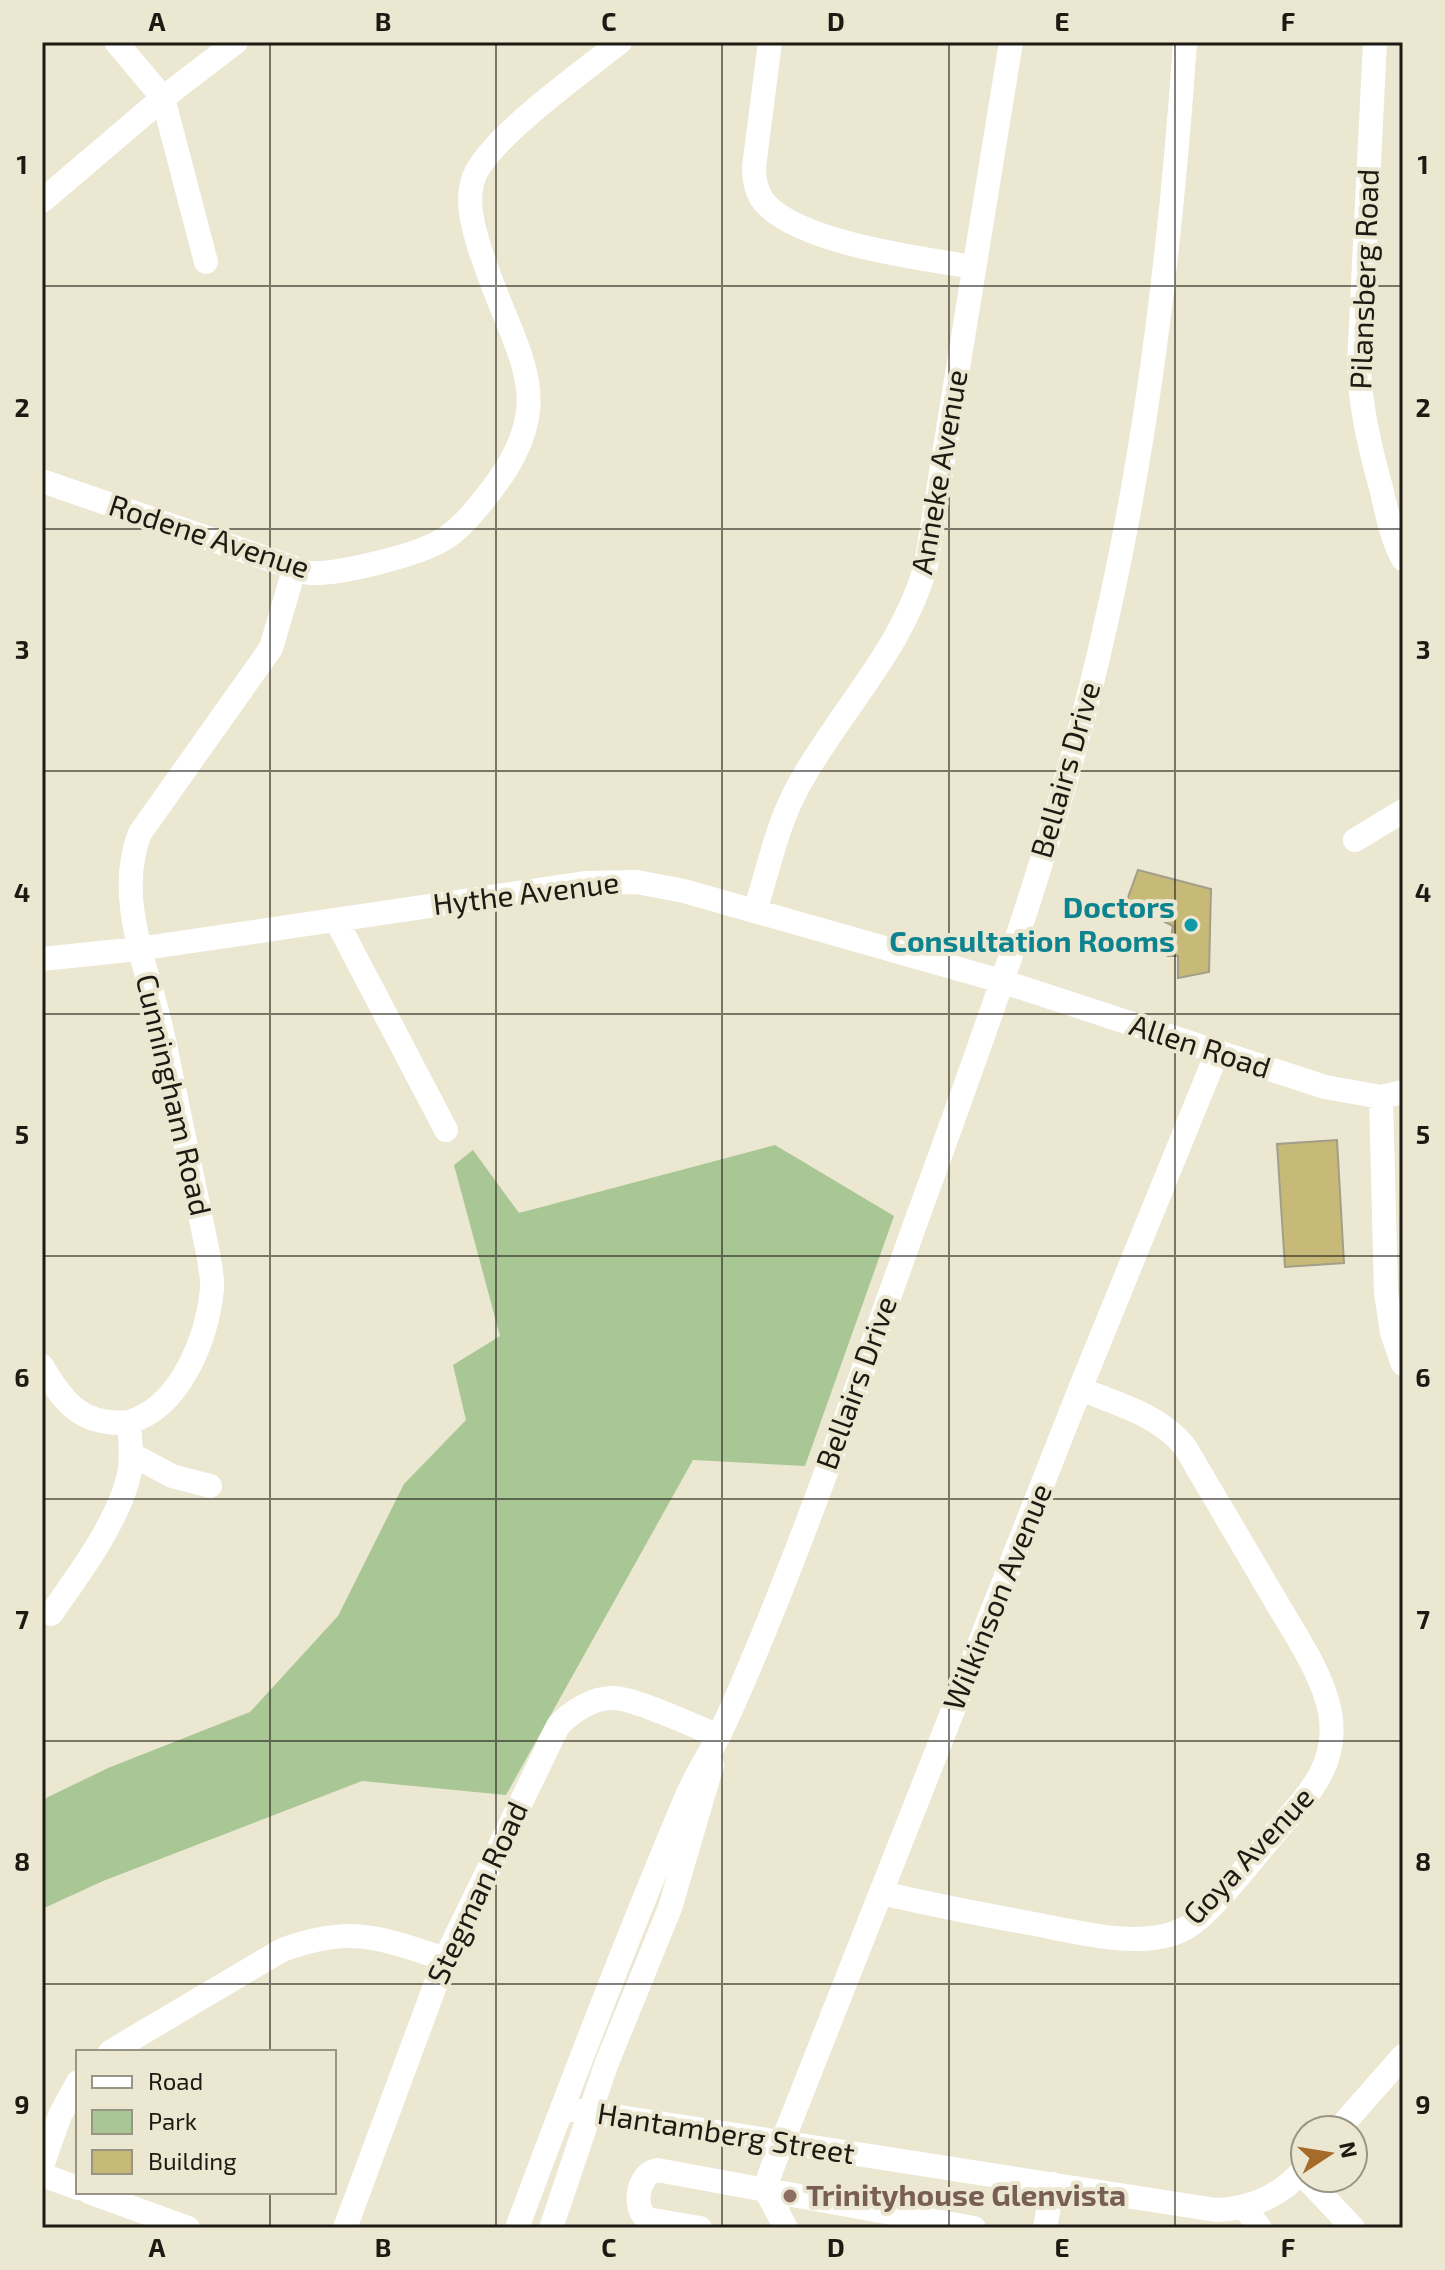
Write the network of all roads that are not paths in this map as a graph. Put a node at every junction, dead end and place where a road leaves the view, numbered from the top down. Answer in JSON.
{"nodes":[{"id":1,"x":116,"y":42,"type":"edge"},
{"id":2,"x":236,"y":42,"type":"edge"},
{"id":3,"x":620,"y":42,"type":"edge"},
{"id":4,"x":770,"y":42,"type":"edge"},
{"id":5,"x":1011,"y":42,"type":"edge"},
{"id":6,"x":1185,"y":42,"type":"edge"},
{"id":7,"x":1375,"y":42,"type":"edge"},
{"id":8,"x":163,"y":98,"type":"junction"},
{"id":9,"x":42,"y":201,"type":"edge"},
{"id":10,"x":206,"y":262,"type":"dead end"},
{"id":11,"x":974,"y":267,"type":"junction"},
{"id":12,"x":42,"y":481,"type":"edge"},
{"id":13,"x":1403,"y":559,"type":"edge"},
{"id":14,"x":294,"y":570,"type":"junction"},
{"id":15,"x":1403,"y":811,"type":"edge"},
{"id":16,"x":1355,"y":840,"type":"dead end"},
{"id":17,"x":755,"y":911,"type":"junction"},
{"id":18,"x":336,"y":920,"type":"junction"},
{"id":19,"x":138,"y":949,"type":"junction"},
{"id":20,"x":42,"y":959,"type":"edge"},
{"id":21,"x":1001,"y":981,"type":"junction"},
{"id":22,"x":1217,"y":1053,"type":"junction"},
{"id":23,"x":1392,"y":1095,"type":"edge"},
{"id":24,"x":446,"y":1130,"type":"dead end"},
{"id":25,"x":1403,"y":1364,"type":"edge"},
{"id":26,"x":42,"y":1366,"type":"edge"},
{"id":27,"x":1080,"y":1389,"type":"junction"},
{"id":28,"x":129,"y":1422,"type":"junction"},
{"id":29,"x":131,"y":1454,"type":"junction"},
{"id":30,"x":210,"y":1486,"type":"dead end"},
{"id":31,"x":51,"y":1614,"type":"dead end"},
{"id":32,"x":719,"y":1736,"type":"junction"},
{"id":33,"x":881,"y":1893,"type":"junction"},
{"id":34,"x":445,"y":1959,"type":"junction"},
{"id":35,"x":113,"y":2050,"type":"edge"},
{"id":36,"x":1403,"y":2056,"type":"edge"},
{"id":37,"x":76,"y":2086,"type":"edge"},
{"id":38,"x":562,"y":2108,"type":"junction"},
{"id":39,"x":590,"y":2114,"type":"junction"},
{"id":40,"x":1352,"y":2114,"type":"edge"},
{"id":41,"x":783,"y":2142,"type":"junction"},
{"id":42,"x":42,"y":2166,"type":"edge"},
{"id":43,"x":42,"y":2175,"type":"edge"},
{"id":44,"x":1053,"y":2184,"type":"junction"},
{"id":45,"x":1289,"y":2185,"type":"edge"},
{"id":46,"x":76,"y":2187,"type":"edge"},
{"id":47,"x":765,"y":2189,"type":"junction"},
{"id":48,"x":94,"y":2194,"type":"edge"},
{"id":49,"x":1322,"y":2194,"type":"edge"},
{"id":50,"x":1243,"y":2206,"type":"junction"},
{"id":51,"x":188,"y":2228,"type":"edge"},
{"id":52,"x":345,"y":2228,"type":"edge"},
{"id":53,"x":517,"y":2228,"type":"edge"},
{"id":54,"x":551,"y":2228,"type":"edge"},
{"id":55,"x":700,"y":2228,"type":"edge"},
{"id":56,"x":786,"y":2228,"type":"edge"},
{"id":57,"x":974,"y":2228,"type":"edge"},
{"id":58,"x":1045,"y":2228,"type":"edge"},
{"id":59,"x":1260,"y":2228,"type":"edge"},
{"id":60,"x":1353,"y":2228,"type":"edge"}],
"edges":[{"from":1,"to":8,"type":"street"},
{"from":2,"to":8,"type":"street"},
{"from":3,"to":14,"type":"street","name":"Rodene Avenue"},
{"from":4,"to":11,"type":"street"},
{"from":5,"to":11,"type":"street","name":"Anneke Avenue"},
{"from":6,"to":21,"type":"street","name":"Bellairs Drive"},
{"from":7,"to":13,"type":"street","name":"Pilansberg Road"},
{"from":8,"to":9,"type":"street"},
{"from":8,"to":10,"type":"street"},
{"from":11,"to":17,"type":"street","name":"Anneke Avenue"},
{"from":12,"to":14,"type":"street","name":"Rodene Avenue"},
{"from":14,"to":19,"type":"street","name":"Cunningham Road"},
{"from":15,"to":16,"type":"street"},
{"from":17,"to":18,"type":"street","name":"Hythe Avenue"},
{"from":17,"to":21,"type":"street","name":"Hythe Avenue"},
{"from":18,"to":19,"type":"street","name":"Hythe Avenue"},
{"from":18,"to":24,"type":"street"},
{"from":19,"to":20,"type":"street","name":"Hythe Avenue"},
{"from":19,"to":28,"type":"street","name":"Cunningham Road"},
{"from":21,"to":22,"type":"street","name":"Allen Road"},
{"from":21,"to":32,"type":"street","name":"Bellairs Drive"},
{"from":22,"to":23,"type":"street","name":"Allen Road"},
{"from":22,"to":27,"type":"street","name":"Wilkinson Avenue"},
{"from":23,"to":25,"type":"street"},
{"from":26,"to":28,"type":"street"},
{"from":27,"to":33,"type":"street","name":"Wilkinson Avenue"},
{"from":27,"to":33,"type":"street","name":"Goya Avenue"},
{"from":28,"to":29,"type":"street"},
{"from":29,"to":30,"type":"street"},
{"from":29,"to":31,"type":"street"},
{"from":32,"to":34,"type":"street","name":"Stegman Road"},
{"from":32,"to":38,"type":"street"},
{"from":32,"to":39,"type":"street"},
{"from":33,"to":41,"type":"street","name":"Wilkinson Avenue"},
{"from":34,"to":35,"type":"street"},
{"from":34,"to":52,"type":"street","name":"Stegman Road"},
{"from":36,"to":40,"type":"street"},
{"from":37,"to":42,"type":"street"},
{"from":38,"to":39,"type":"street","name":"Hantamberg Street"},
{"from":38,"to":53,"type":"street"},
{"from":39,"to":41,"type":"street","name":"Hantamberg Street"},
{"from":39,"to":54,"type":"street"},
{"from":41,"to":44,"type":"street","name":"Hantamberg Street"},
{"from":41,"to":47,"type":"street","name":"Wilkinson Avenue"},
{"from":43,"to":46,"type":"street"},
{"from":44,"to":50,"type":"street","name":"Hantamberg Street"},
{"from":44,"to":58,"type":"street"},
{"from":45,"to":50,"type":"street","name":"Hantamberg Street"},
{"from":47,"to":55,"type":"street"},
{"from":47,"to":56,"type":"street"},
{"from":47,"to":57,"type":"street"},
{"from":48,"to":51,"type":"street"},
{"from":49,"to":60,"type":"street"},
{"from":50,"to":59,"type":"street"}]}
